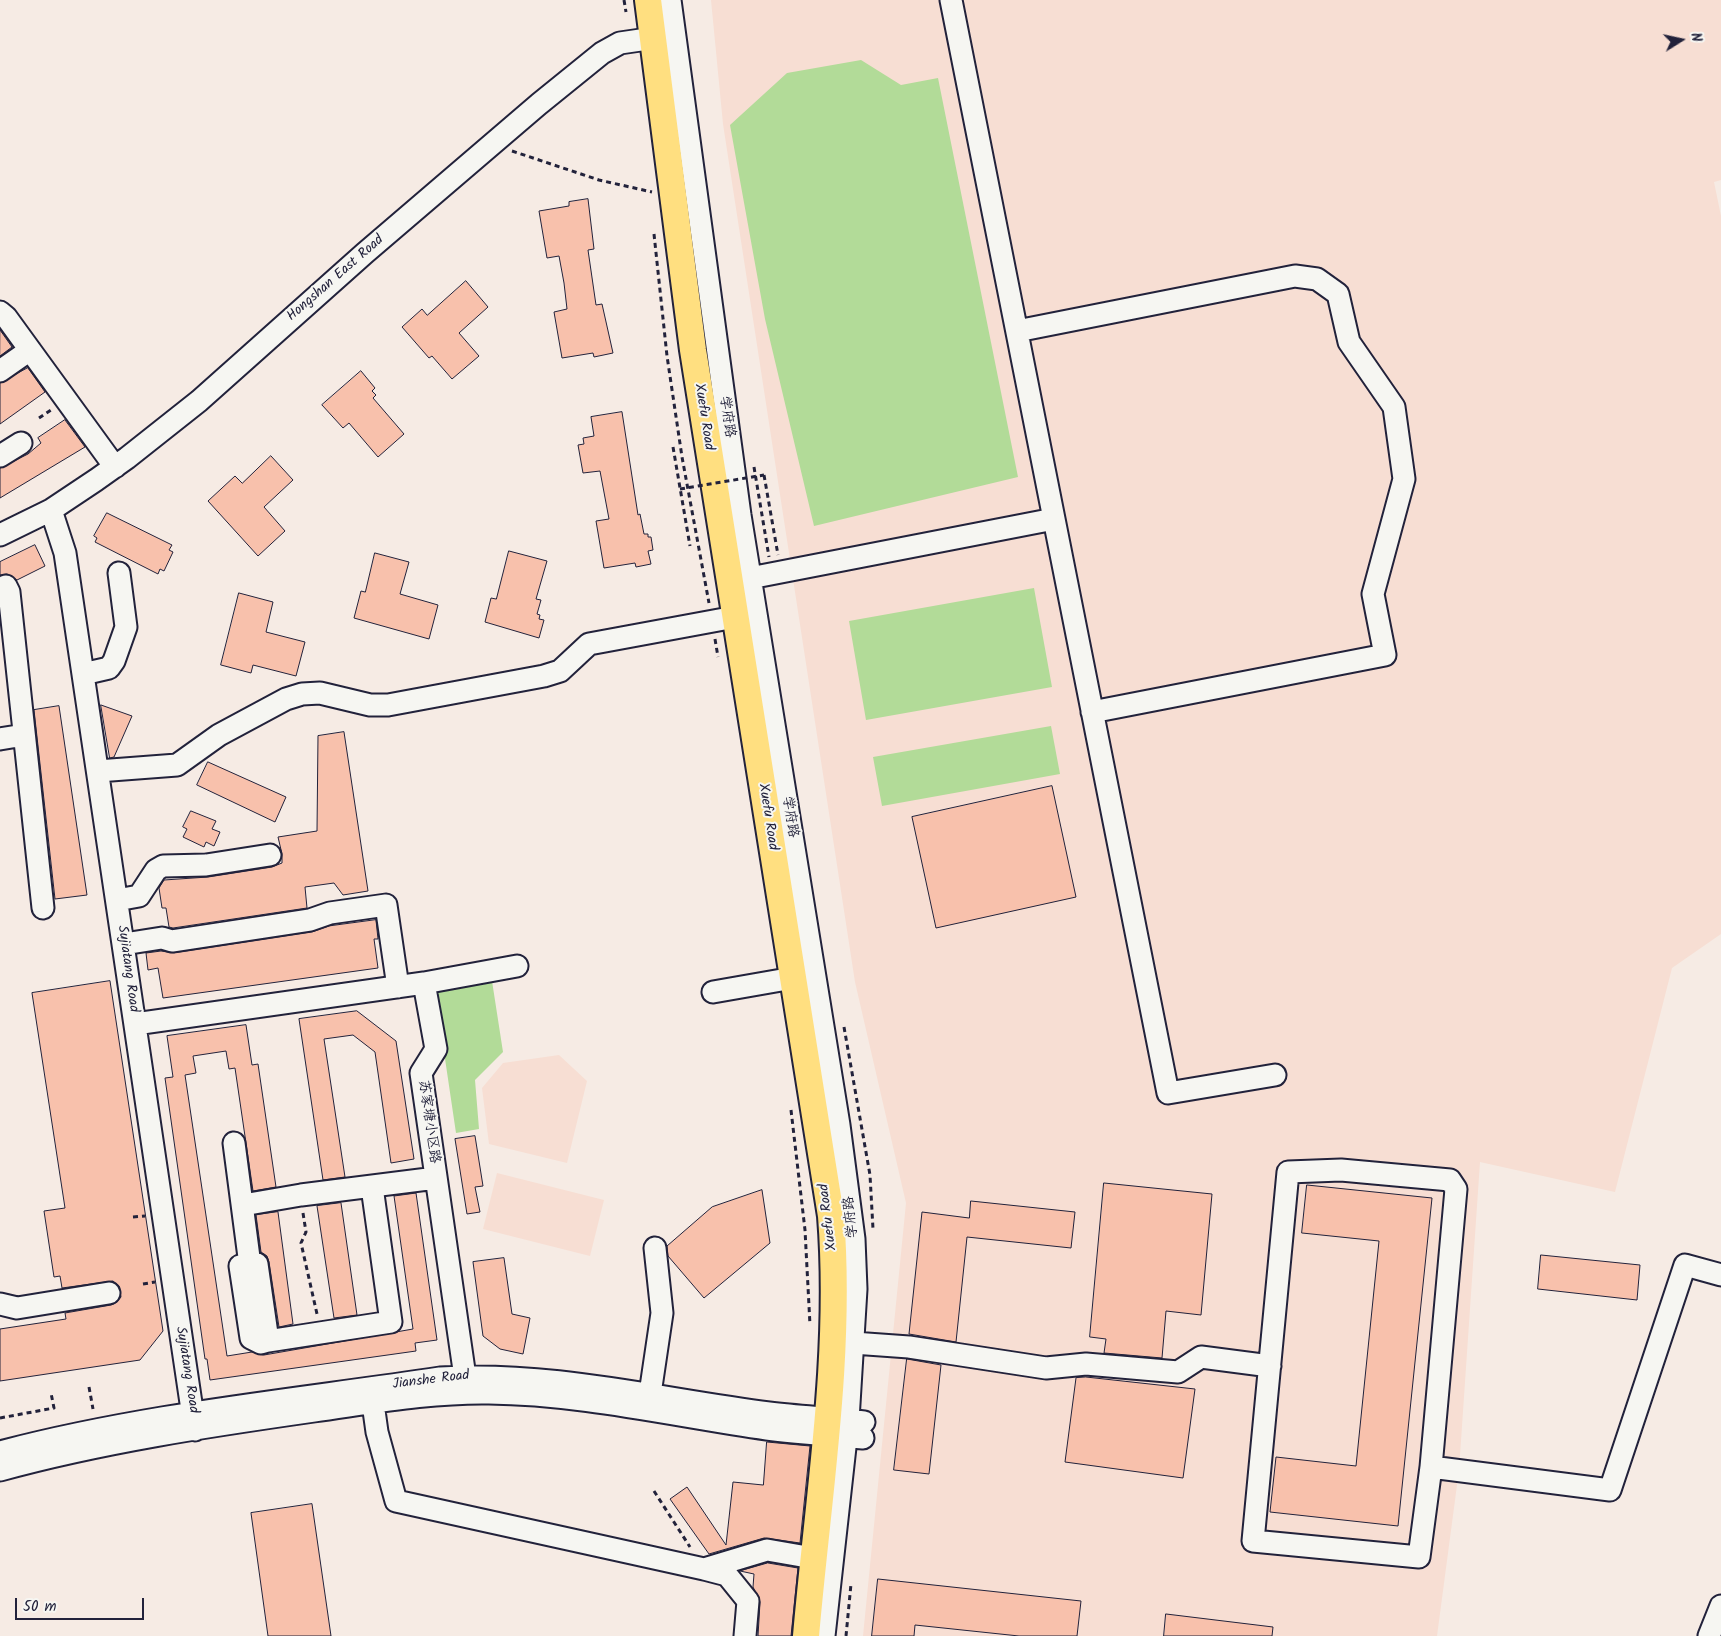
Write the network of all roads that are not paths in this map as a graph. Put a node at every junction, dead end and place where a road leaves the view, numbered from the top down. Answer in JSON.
{"nodes":[{"id":1,"x":648,"y":0,"type":"edge"},
{"id":2,"x":670,"y":0,"type":"edge"},
{"id":3,"x":951,"y":0,"type":"edge"},
{"id":4,"x":652,"y":38,"type":"junction"},
{"id":5,"x":0,"y":312,"type":"edge"},
{"id":6,"x":1017,"y":331,"type":"junction"},
{"id":7,"x":30,"y":350,"type":"junction"},
{"id":8,"x":0,"y":371,"type":"edge"},
{"id":9,"x":21,"y":443,"type":"dead end"},
{"id":10,"x":0,"y":456,"type":"edge"},
{"id":11,"x":115,"y":467,"type":"junction"},
{"id":12,"x":51,"y":510,"type":"junction"},
{"id":13,"x":1054,"y":520,"type":"junction"},
{"id":14,"x":0,"y":535,"type":"edge"},
{"id":15,"x":120,"y":573,"type":"dead end"},
{"id":16,"x":750,"y":578,"type":"junction"},
{"id":17,"x":6,"y":586,"type":"dead end"},
{"id":18,"x":723,"y":619,"type":"junction"},
{"id":19,"x":9,"y":674,"type":"edge"},
{"id":20,"x":83,"y":674,"type":"junction"},
{"id":21,"x":1092,"y":712,"type":"junction"},
{"id":22,"x":24,"y":735,"type":"junction"},
{"id":23,"x":0,"y":739,"type":"edge"},
{"id":24,"x":98,"y":771,"type":"junction"},
{"id":25,"x":270,"y":855,"type":"dead end"},
{"id":26,"x":118,"y":900,"type":"junction"},
{"id":27,"x":43,"y":908,"type":"dead end"},
{"id":28,"x":308,"y":911,"type":"dead end"},
{"id":29,"x":330,"y":913,"type":"junction"},
{"id":30,"x":124,"y":944,"type":"junction"},
{"id":31,"x":516,"y":966,"type":"dead end"},
{"id":32,"x":793,"y":978,"type":"junction"},
{"id":33,"x":424,"y":983,"type":"junction"},
{"id":34,"x":398,"y":987,"type":"junction"},
{"id":35,"x":713,"y":992,"type":"dead end"},
{"id":36,"x":136,"y":1024,"type":"junction"},
{"id":37,"x":1275,"y":1075,"type":"dead end"},
{"id":38,"x":234,"y":1143,"type":"dead end"},
{"id":39,"x":436,"y":1178,"type":"junction"},
{"id":40,"x":372,"y":1187,"type":"junction"},
{"id":41,"x":243,"y":1205,"type":"junction"},
{"id":42,"x":655,"y":1248,"type":"dead end"},
{"id":43,"x":1721,"y":1275,"type":"edge"},
{"id":44,"x":109,"y":1293,"type":"dead end"},
{"id":45,"x":8,"y":1306,"type":"edge"},
{"id":46,"x":853,"y":1343,"type":"junction"},
{"id":47,"x":1270,"y":1366,"type":"junction"},
{"id":48,"x":465,"y":1376,"type":"junction"},
{"id":49,"x":650,"y":1394,"type":"junction"},
{"id":50,"x":372,"y":1396,"type":"junction"},
{"id":51,"x":194,"y":1422,"type":"junction"},
{"id":52,"x":846,"y":1428,"type":"junction"},
{"id":53,"x":0,"y":1452,"type":"edge"},
{"id":54,"x":1431,"y":1467,"type":"junction"},
{"id":55,"x":0,"y":1470,"type":"edge"},
{"id":56,"x":813,"y":1558,"type":"junction"},
{"id":57,"x":704,"y":1569,"type":"junction"},
{"id":58,"x":1721,"y":1606,"type":"edge"},
{"id":59,"x":745,"y":1636,"type":"edge"},
{"id":60,"x":806,"y":1636,"type":"edge"},
{"id":61,"x":824,"y":1636,"type":"edge"},
{"id":62,"x":1710,"y":1636,"type":"edge"}],
"edges":[{"from":1,"to":4,"type":"main road","name":"Xuefu Road"},
{"from":2,"to":4,"type":"street","name":"学府路"},
{"from":3,"to":6,"type":"street"},
{"from":4,"to":11,"type":"street","name":"Hongshan East Road"},
{"from":4,"to":16,"type":"street","name":"学府路"},
{"from":4,"to":18,"type":"main road","name":"Xuefu Road"},
{"from":5,"to":7,"type":"street"},
{"from":6,"to":13,"type":"street"},
{"from":6,"to":21,"type":"street"},
{"from":7,"to":8,"type":"street"},
{"from":7,"to":11,"type":"street"},
{"from":9,"to":10,"type":"street"},
{"from":11,"to":12,"type":"street","name":"Hongshan East Road"},
{"from":12,"to":14,"type":"street","name":"Hongshan East Road"},
{"from":12,"to":20,"type":"street","name":"Sujiatang Road"},
{"from":13,"to":16,"type":"street"},
{"from":13,"to":21,"type":"street"},
{"from":15,"to":20,"type":"street"},
{"from":16,"to":46,"type":"street","name":"学府路"},
{"from":17,"to":19,"type":"street"},
{"from":18,"to":24,"type":"street"},
{"from":18,"to":32,"type":"main road","name":"Xuefu Road"},
{"from":19,"to":22,"type":"street"},
{"from":20,"to":24,"type":"street","name":"Sujiatang Road"},
{"from":21,"to":37,"type":"street"},
{"from":22,"to":23,"type":"street"},
{"from":22,"to":27,"type":"street"},
{"from":24,"to":26,"type":"street","name":"Sujiatang Road"},
{"from":25,"to":26,"type":"street"},
{"from":26,"to":30,"type":"street","name":"Sujiatang Road"},
{"from":28,"to":29,"type":"street"},
{"from":29,"to":30,"type":"street"},
{"from":29,"to":34,"type":"street"},
{"from":30,"to":36,"type":"street","name":"Sujiatang Road"},
{"from":31,"to":33,"type":"street"},
{"from":32,"to":35,"type":"street"},
{"from":32,"to":52,"type":"main road","name":"Xuefu Road"},
{"from":33,"to":34,"type":"street"},
{"from":33,"to":39,"type":"street","name":"苏家塘小区路"},
{"from":34,"to":36,"type":"street"},
{"from":36,"to":51,"type":"street","name":"Sujiatang Road"},
{"from":38,"to":41,"type":"street"},
{"from":39,"to":40,"type":"street"},
{"from":39,"to":48,"type":"street","name":"苏家塘小区路"},
{"from":40,"to":41,"type":"street"},
{"from":40,"to":41,"type":"street"},
{"from":42,"to":49,"type":"street"},
{"from":43,"to":54,"type":"street"},
{"from":44,"to":45,"type":"street"},
{"from":46,"to":47,"type":"street"},
{"from":46,"to":52,"type":"street","name":"学府路"},
{"from":47,"to":54,"type":"street"},
{"from":47,"to":54,"type":"street"},
{"from":48,"to":49,"type":"street","name":"Jianshe Road"},
{"from":48,"to":50,"type":"street","name":"Jianshe Road"},
{"from":49,"to":52,"type":"street","name":"Jianshe Road"},
{"from":50,"to":51,"type":"street","name":"Jianshe Road"},
{"from":50,"to":52,"type":"street","name":"Jianshe Road"},
{"from":50,"to":57,"type":"street"},
{"from":51,"to":53,"type":"street","name":"Jianshe Road"},
{"from":51,"to":55,"type":"street","name":"Jianshe Road"},
{"from":52,"to":56,"type":"main road","name":"Xuefu Road"},
{"from":52,"to":61,"type":"street","name":"学府路"},
{"from":56,"to":57,"type":"street"},
{"from":56,"to":60,"type":"main road","name":"Xuefu Road"},
{"from":57,"to":59,"type":"street"},
{"from":58,"to":62,"type":"street"}]}
